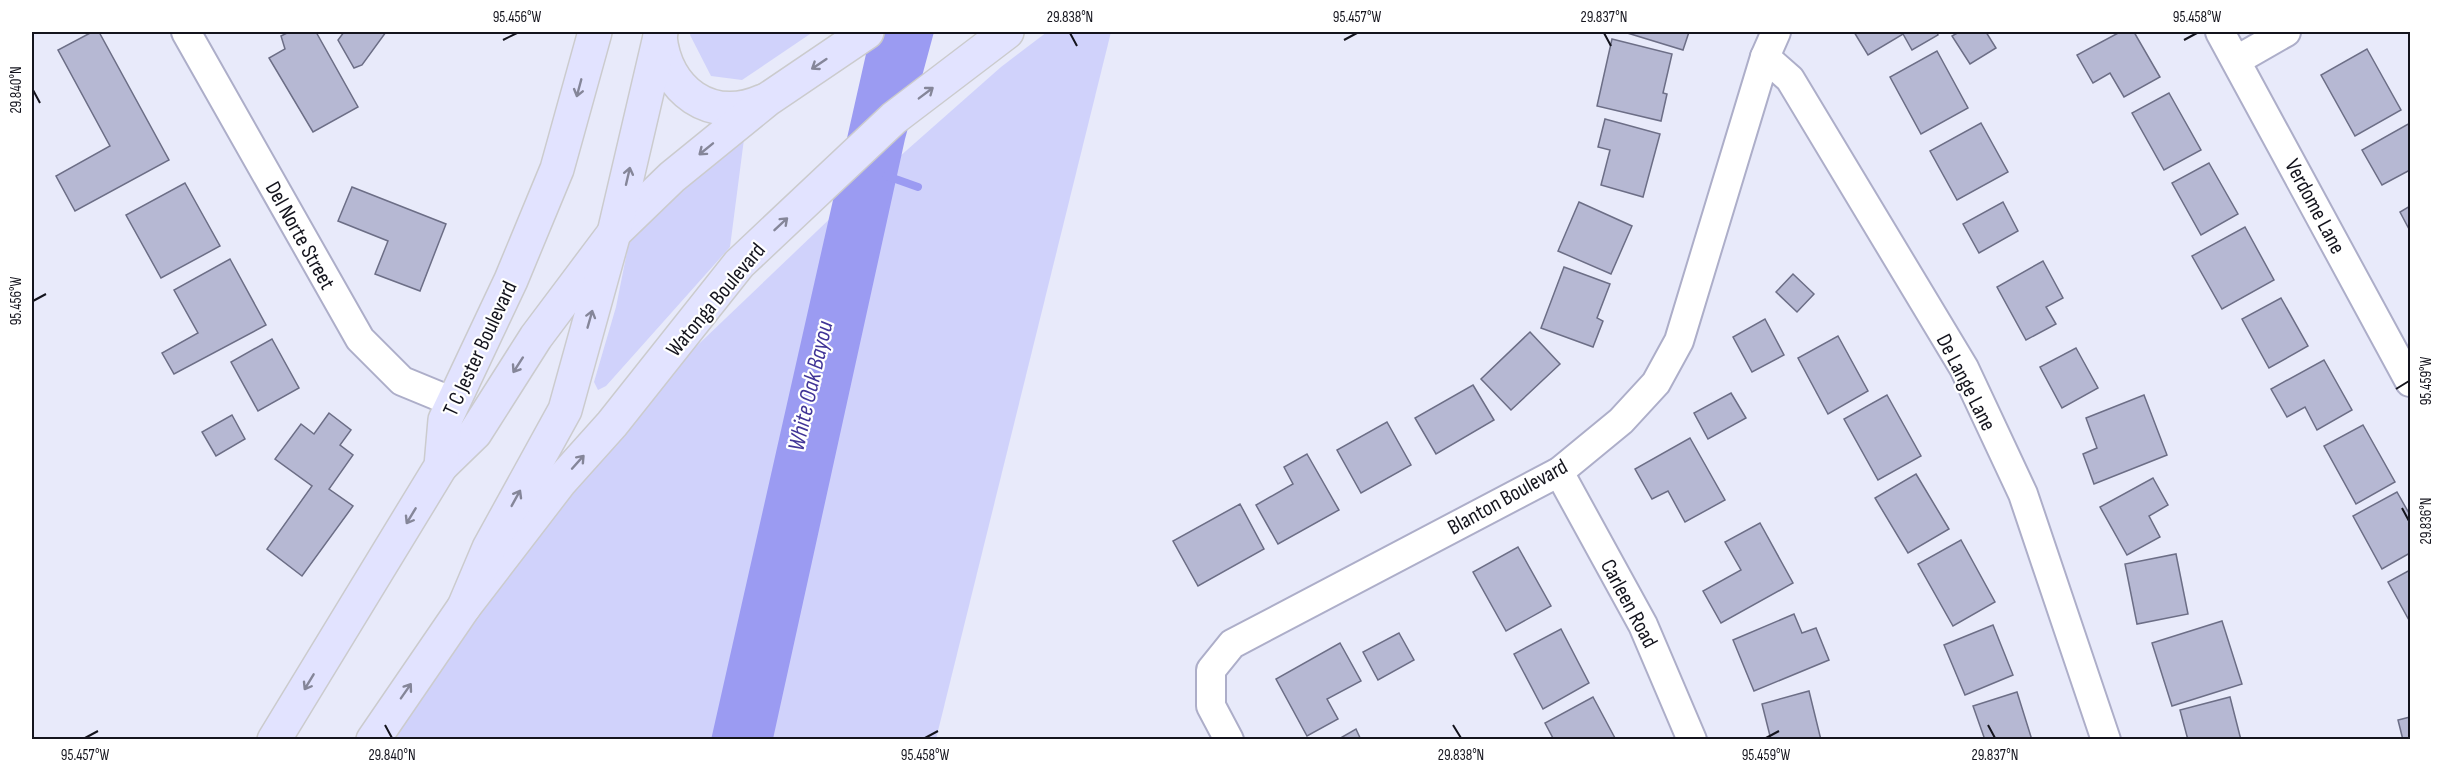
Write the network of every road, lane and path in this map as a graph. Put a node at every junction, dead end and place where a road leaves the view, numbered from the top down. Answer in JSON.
{"nodes":[{"id":1,"x":186,"y":32,"type":"edge"},
{"id":2,"x":595,"y":32,"type":"edge"},
{"id":3,"x":867,"y":32,"type":"edge"},
{"id":4,"x":1007,"y":32,"type":"edge"},
{"id":5,"x":2220,"y":32,"type":"edge"},
{"id":6,"x":2286,"y":32,"type":"edge"},
{"id":7,"x":661,"y":33,"type":"edge"},
{"id":8,"x":1770,"y":44,"type":"edge"},
{"id":9,"x":2237,"y":60,"type":"junction"},
{"id":10,"x":768,"y":99,"type":"junction"},
{"id":11,"x":614,"y":233,"type":"junction"},
{"id":12,"x":2410,"y":382,"type":"edge"},
{"id":13,"x":453,"y":402,"type":"junction"},
{"id":14,"x":441,"y":466,"type":"junction"},
{"id":15,"x":1559,"y":472,"type":"junction"},
{"id":16,"x":464,"y":607,"type":"junction"},
{"id":17,"x":274,"y":740,"type":"edge"},
{"id":18,"x":372,"y":740,"type":"edge"},
{"id":19,"x":1228,"y":740,"type":"edge"},
{"id":20,"x":1692,"y":740,"type":"edge"},
{"id":21,"x":2106,"y":740,"type":"edge"}],
"edges":[{"from":1,"to":13,"type":"street","name":"Del Norte Street"},
{"from":2,"to":13,"type":"main road","name":"T C Jester Boulevard","one_way":true},
{"from":3,"to":10,"type":"main road","one_way":true},
{"from":16,"to":4,"type":"main road","name":"Watonga Boulevard","one_way":true},
{"from":5,"to":9,"type":"street","name":"Verdome Lane"},
{"from":6,"to":9,"type":"street"},
{"from":7,"to":10,"type":"main road"},
{"from":11,"to":7,"type":"main road","one_way":true},
{"from":8,"to":15,"type":"street","name":"Blanton Boulevard"},
{"from":8,"to":21,"type":"street","name":"De Lange Lane"},
{"from":9,"to":12,"type":"street","name":"Verdome Lane"},
{"from":10,"to":11,"type":"main road","one_way":true},
{"from":11,"to":14,"type":"main road","one_way":true},
{"from":16,"to":11,"type":"main road","one_way":true},
{"from":13,"to":14,"type":"main road","name":"T C Jester Boulevard"},
{"from":14,"to":17,"type":"main road","name":"T C Jester Boulevard","one_way":true},
{"from":15,"to":19,"type":"street","name":"Blanton Boulevard"},
{"from":15,"to":20,"type":"street","name":"Carleen Road"},
{"from":18,"to":16,"type":"main road","one_way":true}]}
